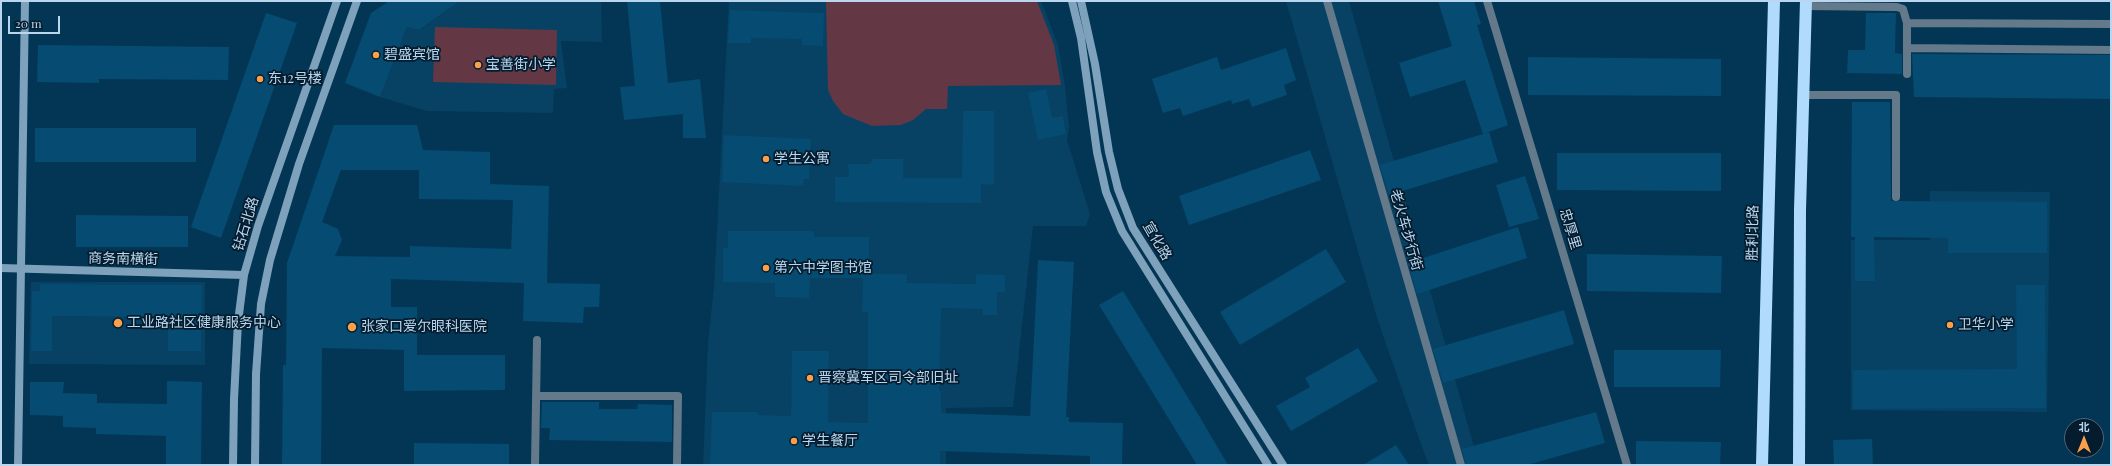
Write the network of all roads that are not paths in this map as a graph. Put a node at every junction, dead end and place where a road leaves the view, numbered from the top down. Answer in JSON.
{"nodes":[{"id":1,"x":24,"y":1,"type":"edge"},
{"id":2,"x":337,"y":1,"type":"edge"},
{"id":3,"x":357,"y":1,"type":"edge"},
{"id":4,"x":1073,"y":1,"type":"edge"},
{"id":5,"x":1081,"y":1,"type":"edge"},
{"id":6,"x":1327,"y":1,"type":"edge"},
{"id":7,"x":1487,"y":1,"type":"edge"},
{"id":8,"x":1774,"y":1,"type":"edge"},
{"id":9,"x":1806,"y":4,"type":"edge"},
{"id":10,"x":1907,"y":23,"type":"junction"},
{"id":11,"x":2111,"y":24,"type":"edge"},
{"id":12,"x":1907,"y":48,"type":"junction"},
{"id":13,"x":2111,"y":50,"type":"edge"},
{"id":14,"x":1907,"y":74,"type":"dead end"},
{"id":15,"x":1803,"y":95,"type":"junction"},
{"id":16,"x":1896,"y":197,"type":"dead end"},
{"id":17,"x":1,"y":268,"type":"edge"},
{"id":18,"x":21,"y":269,"type":"junction"},
{"id":19,"x":244,"y":275,"type":"junction"},
{"id":20,"x":537,"y":340,"type":"dead end"},
{"id":21,"x":536,"y":396,"type":"junction"},
{"id":22,"x":18,"y":465,"type":"edge"},
{"id":23,"x":233,"y":465,"type":"edge"},
{"id":24,"x":254,"y":465,"type":"edge"},
{"id":25,"x":535,"y":465,"type":"edge"},
{"id":26,"x":677,"y":465,"type":"edge"},
{"id":27,"x":1268,"y":465,"type":"edge"},
{"id":28,"x":1283,"y":465,"type":"edge"},
{"id":29,"x":1461,"y":465,"type":"edge"},
{"id":30,"x":1627,"y":465,"type":"edge"},
{"id":31,"x":1762,"y":465,"type":"edge"},
{"id":32,"x":1799,"y":465,"type":"edge"}],
"edges":[{"from":1,"to":18,"type":"main road"},
{"from":2,"to":19,"type":"main road","name":"钻石北路"},
{"from":3,"to":24,"type":"main road"},
{"from":4,"to":27,"type":"main road","name":"宣化路"},
{"from":5,"to":28,"type":"main road","name":"宣化路"},
{"from":6,"to":29,"type":"street","name":"老火车步行街"},
{"from":7,"to":30,"type":"street","name":"忠厚里"},
{"from":8,"to":31,"type":"highway","name":"胜利北路"},
{"from":9,"to":10,"type":"street"},
{"from":9,"to":15,"type":"highway"},
{"from":10,"to":11,"type":"street"},
{"from":10,"to":12,"type":"street"},
{"from":12,"to":13,"type":"street"},
{"from":12,"to":14,"type":"street"},
{"from":15,"to":16,"type":"street"},
{"from":15,"to":32,"type":"highway"},
{"from":17,"to":18,"type":"main road","name":"商务南横街"},
{"from":18,"to":19,"type":"main road","name":"商务南横街"},
{"from":18,"to":22,"type":"main road"},
{"from":19,"to":23,"type":"main road","name":"钻石北路"},
{"from":20,"to":21,"type":"street"},
{"from":21,"to":25,"type":"street"},
{"from":21,"to":26,"type":"street"}]}
